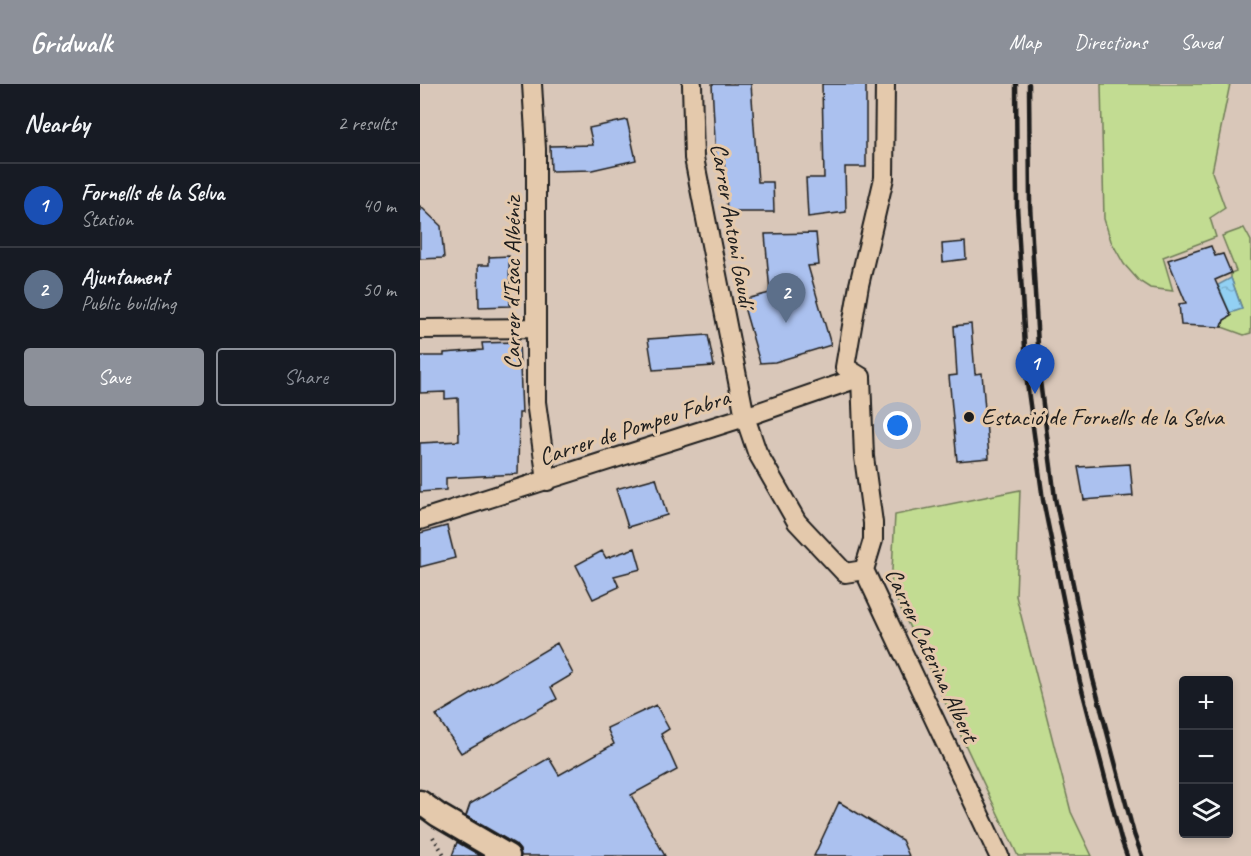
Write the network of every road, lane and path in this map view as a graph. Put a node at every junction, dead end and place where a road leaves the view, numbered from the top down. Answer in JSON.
{"nodes":[{"id":1,"x":532,"y":84,"type":"edge"},
{"id":2,"x":692,"y":84,"type":"edge"},
{"id":3,"x":885,"y":84,"type":"edge"},
{"id":4,"x":536,"y":328,"type":"junction"},
{"id":5,"x":420,"y":329,"type":"edge"},
{"id":6,"x":861,"y":377,"type":"junction"},
{"id":7,"x":745,"y":417,"type":"junction"},
{"id":8,"x":547,"y":481,"type":"junction"},
{"id":9,"x":420,"y":520,"type":"edge"},
{"id":10,"x":864,"y":570,"type":"junction"},
{"id":11,"x":420,"y":802,"type":"edge"},
{"id":12,"x":508,"y":856,"type":"edge"},
{"id":13,"x":999,"y":856,"type":"edge"}],
"edges":[{"from":1,"to":4,"type":"street","name":"Carrer d'Isac Albéniz"},
{"from":2,"to":7,"type":"street","name":"Carrer Antoni Gaudí"},
{"from":3,"to":6,"type":"street"},
{"from":4,"to":5,"type":"street"},
{"from":4,"to":8,"type":"street","name":"Carrer d'Isac Albéniz"},
{"from":6,"to":7,"type":"street","name":"Carrer de Pompeu Fabra"},
{"from":6,"to":10,"type":"street","name":"Carrer Caterina Albert"},
{"from":7,"to":8,"type":"street","name":"Carrer de Pompeu Fabra"},
{"from":7,"to":10,"type":"street","name":"Carrer Antoni Gaudí"},
{"from":8,"to":9,"type":"street","name":"Carrer de Pompeu Fabra"},
{"from":10,"to":13,"type":"street","name":"Carrer Caterina Albert"},
{"from":11,"to":12,"type":"street"}]}
